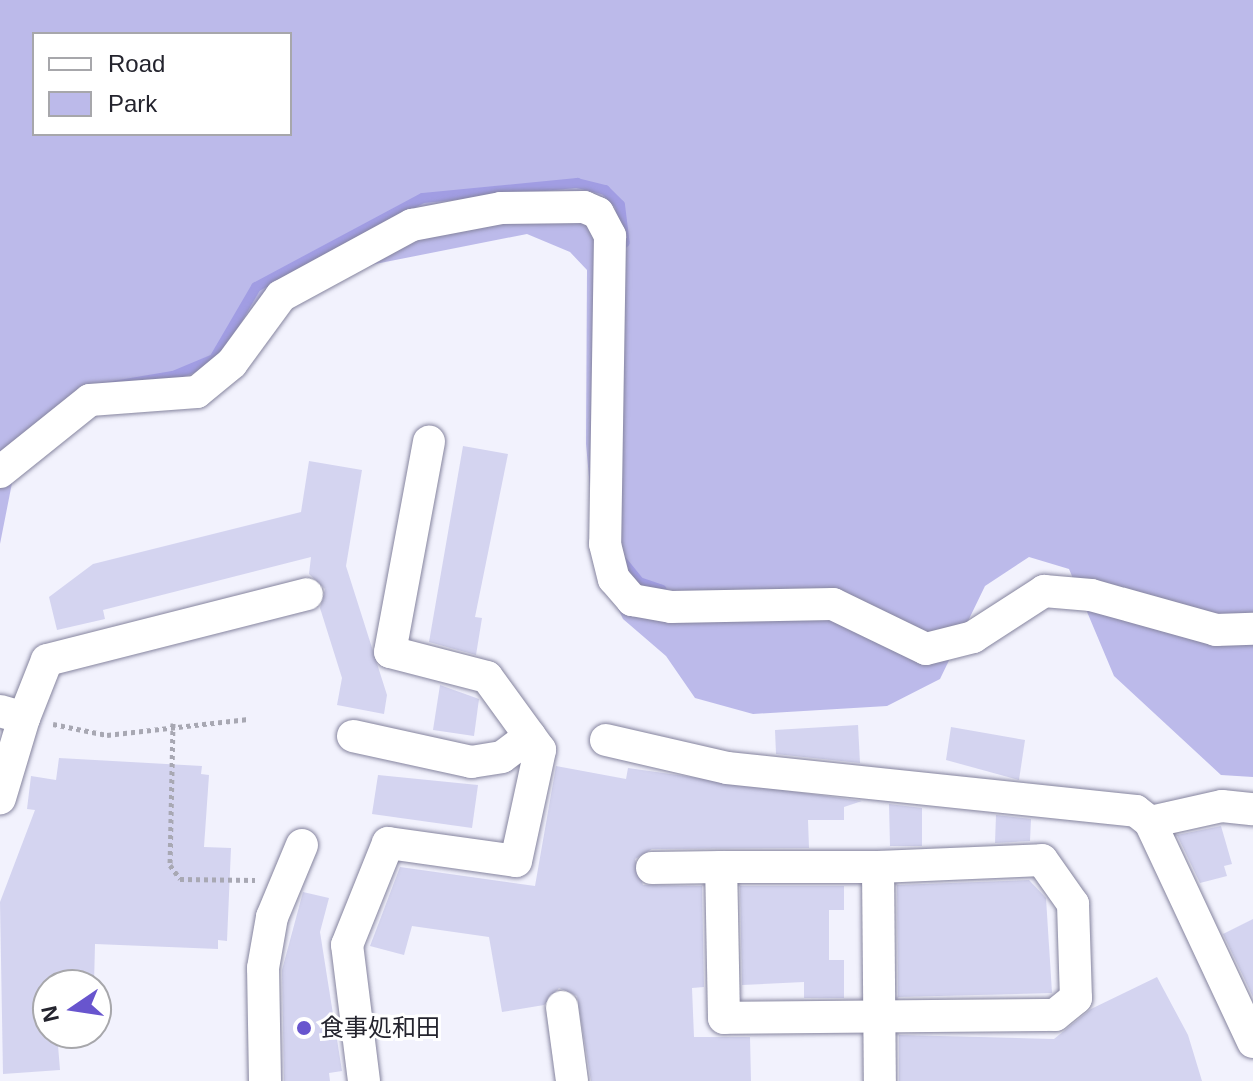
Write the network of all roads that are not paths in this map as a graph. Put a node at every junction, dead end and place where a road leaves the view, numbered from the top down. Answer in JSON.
{"nodes":[{"id":1,"x":429,"y":442,"type":"dead end"},
{"id":2,"x":0,"y":472,"type":"edge"},
{"id":3,"x":307,"y":594,"type":"dead end"},
{"id":4,"x":1253,"y":629,"type":"edge"},
{"id":5,"x":12,"y":714,"type":"edge"},
{"id":6,"x":353,"y":736,"type":"dead end"},
{"id":7,"x":530,"y":736,"type":"junction"},
{"id":8,"x":606,"y":740,"type":"dead end"},
{"id":9,"x":0,"y":798,"type":"edge"},
{"id":10,"x":1253,"y":809,"type":"edge"},
{"id":11,"x":1150,"y":822,"type":"junction"},
{"id":12,"x":302,"y":845,"type":"dead end"},
{"id":13,"x":721,"y":867,"type":"junction"},
{"id":14,"x":878,"y":867,"type":"junction"},
{"id":15,"x":652,"y":868,"type":"dead end"},
{"id":16,"x":562,"y":1007,"type":"dead end"},
{"id":17,"x":879,"y":1018,"type":"junction"},
{"id":18,"x":1253,"y":1042,"type":"edge"},
{"id":19,"x":265,"y":1081,"type":"edge"},
{"id":20,"x":364,"y":1081,"type":"edge"},
{"id":21,"x":572,"y":1081,"type":"edge"},
{"id":22,"x":880,"y":1081,"type":"edge"}],
"edges":[{"from":1,"to":7,"type":"street"},
{"from":2,"to":4,"type":"street"},
{"from":3,"to":5,"type":"street"},
{"from":5,"to":9,"type":"street"},
{"from":6,"to":7,"type":"street"},
{"from":7,"to":20,"type":"street"},
{"from":8,"to":11,"type":"street"},
{"from":10,"to":11,"type":"street"},
{"from":11,"to":18,"type":"street"},
{"from":12,"to":19,"type":"street"},
{"from":13,"to":14,"type":"street"},
{"from":13,"to":15,"type":"street"},
{"from":13,"to":17,"type":"street"},
{"from":14,"to":17,"type":"street"},
{"from":14,"to":17,"type":"street"},
{"from":16,"to":21,"type":"street"},
{"from":17,"to":22,"type":"street"}]}
